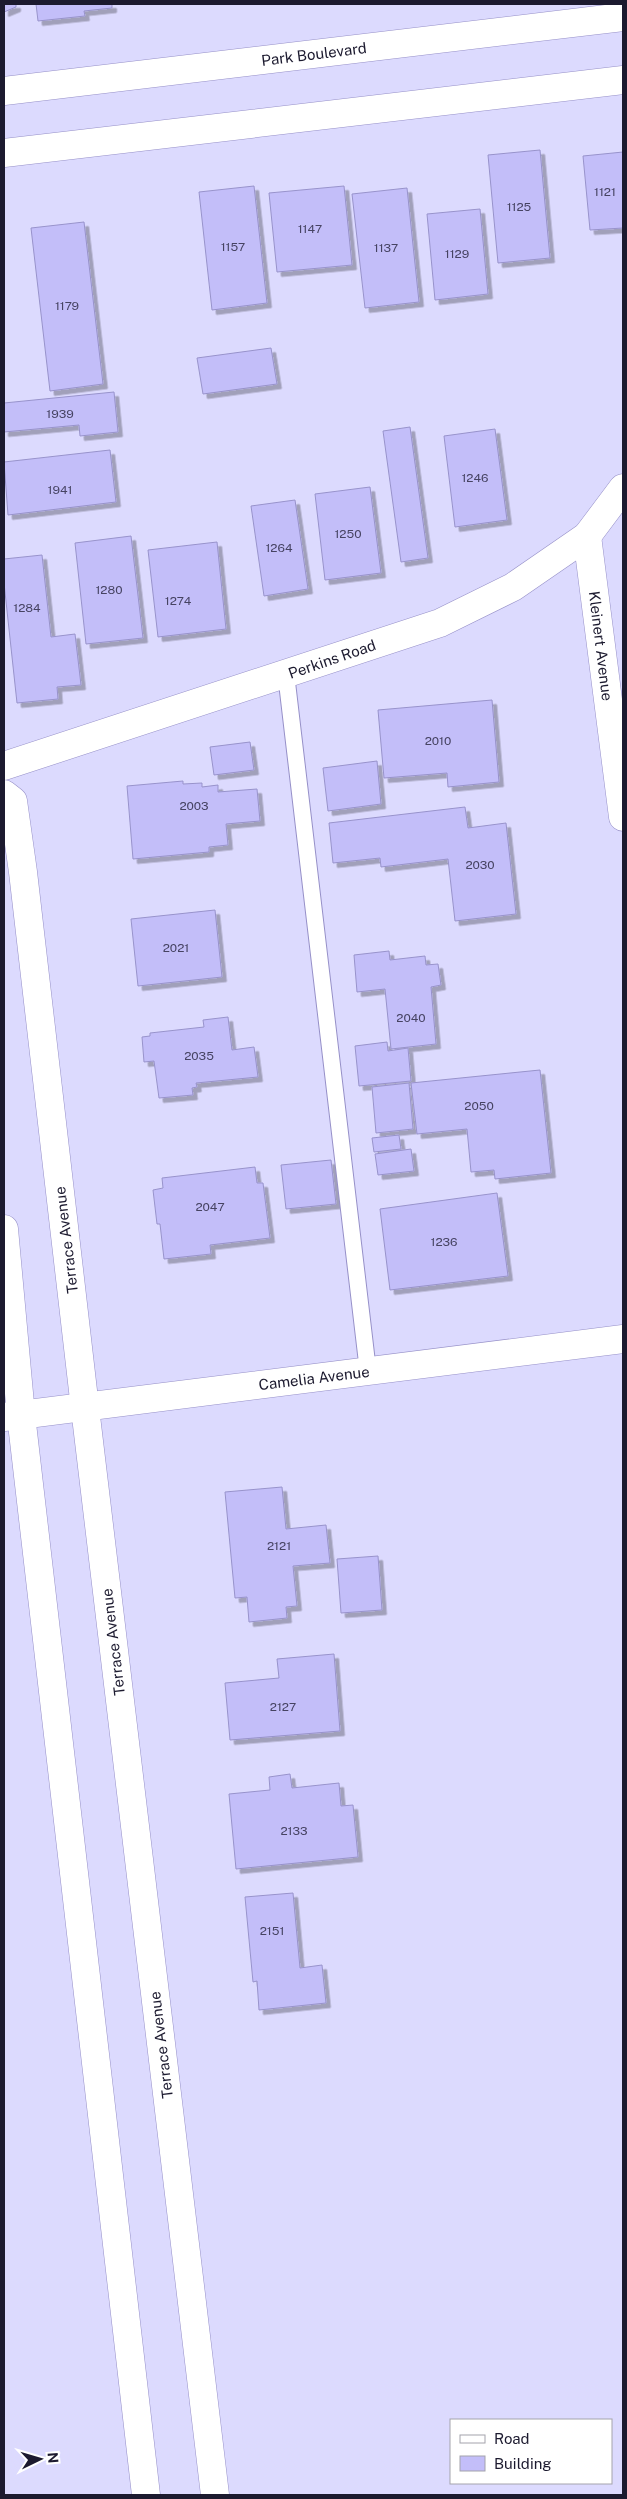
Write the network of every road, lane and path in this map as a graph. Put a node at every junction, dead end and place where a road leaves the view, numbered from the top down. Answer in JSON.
{"nodes":[{"id":1,"x":623,"y":17,"type":"edge"},
{"id":2,"x":623,"y":80,"type":"edge"},
{"id":3,"x":4,"y":91,"type":"edge"},
{"id":4,"x":4,"y":153,"type":"edge"},
{"id":5,"x":623,"y":488,"type":"edge"},
{"id":6,"x":587,"y":536,"type":"junction"},
{"id":7,"x":286,"y":674,"type":"junction"},
{"id":8,"x":4,"y":766,"type":"edge"},
{"id":9,"x":4,"y":794,"type":"edge"},
{"id":10,"x":623,"y":817,"type":"edge"},
{"id":11,"x":4,"y":1228,"type":"edge"},
{"id":12,"x":623,"y":1339,"type":"edge"},
{"id":13,"x":368,"y":1371,"type":"junction"},
{"id":14,"x":85,"y":1408,"type":"junction"},
{"id":15,"x":12,"y":1416,"type":"edge"},
{"id":16,"x":146,"y":2495,"type":"edge"},
{"id":17,"x":215,"y":2495,"type":"edge"}],
"edges":[{"from":1,"to":3,"type":"street","name":"Park Boulevard"},
{"from":2,"to":4,"type":"street"},
{"from":5,"to":6,"type":"street","name":"Perkins Road"},
{"from":6,"to":7,"type":"street","name":"Perkins Road"},
{"from":6,"to":10,"type":"street","name":"Kleinert Avenue"},
{"from":7,"to":8,"type":"street","name":"Perkins Road"},
{"from":7,"to":13,"type":"lane"},
{"from":9,"to":14,"type":"street","name":"Terrace Avenue"},
{"from":11,"to":15,"type":"street"},
{"from":12,"to":13,"type":"street","name":"Camelia Avenue"},
{"from":13,"to":14,"type":"street","name":"Camelia Avenue"},
{"from":14,"to":15,"type":"street","name":"Camelia Avenue"},
{"from":14,"to":17,"type":"street","name":"Terrace Avenue"},
{"from":15,"to":16,"type":"street"}]}
